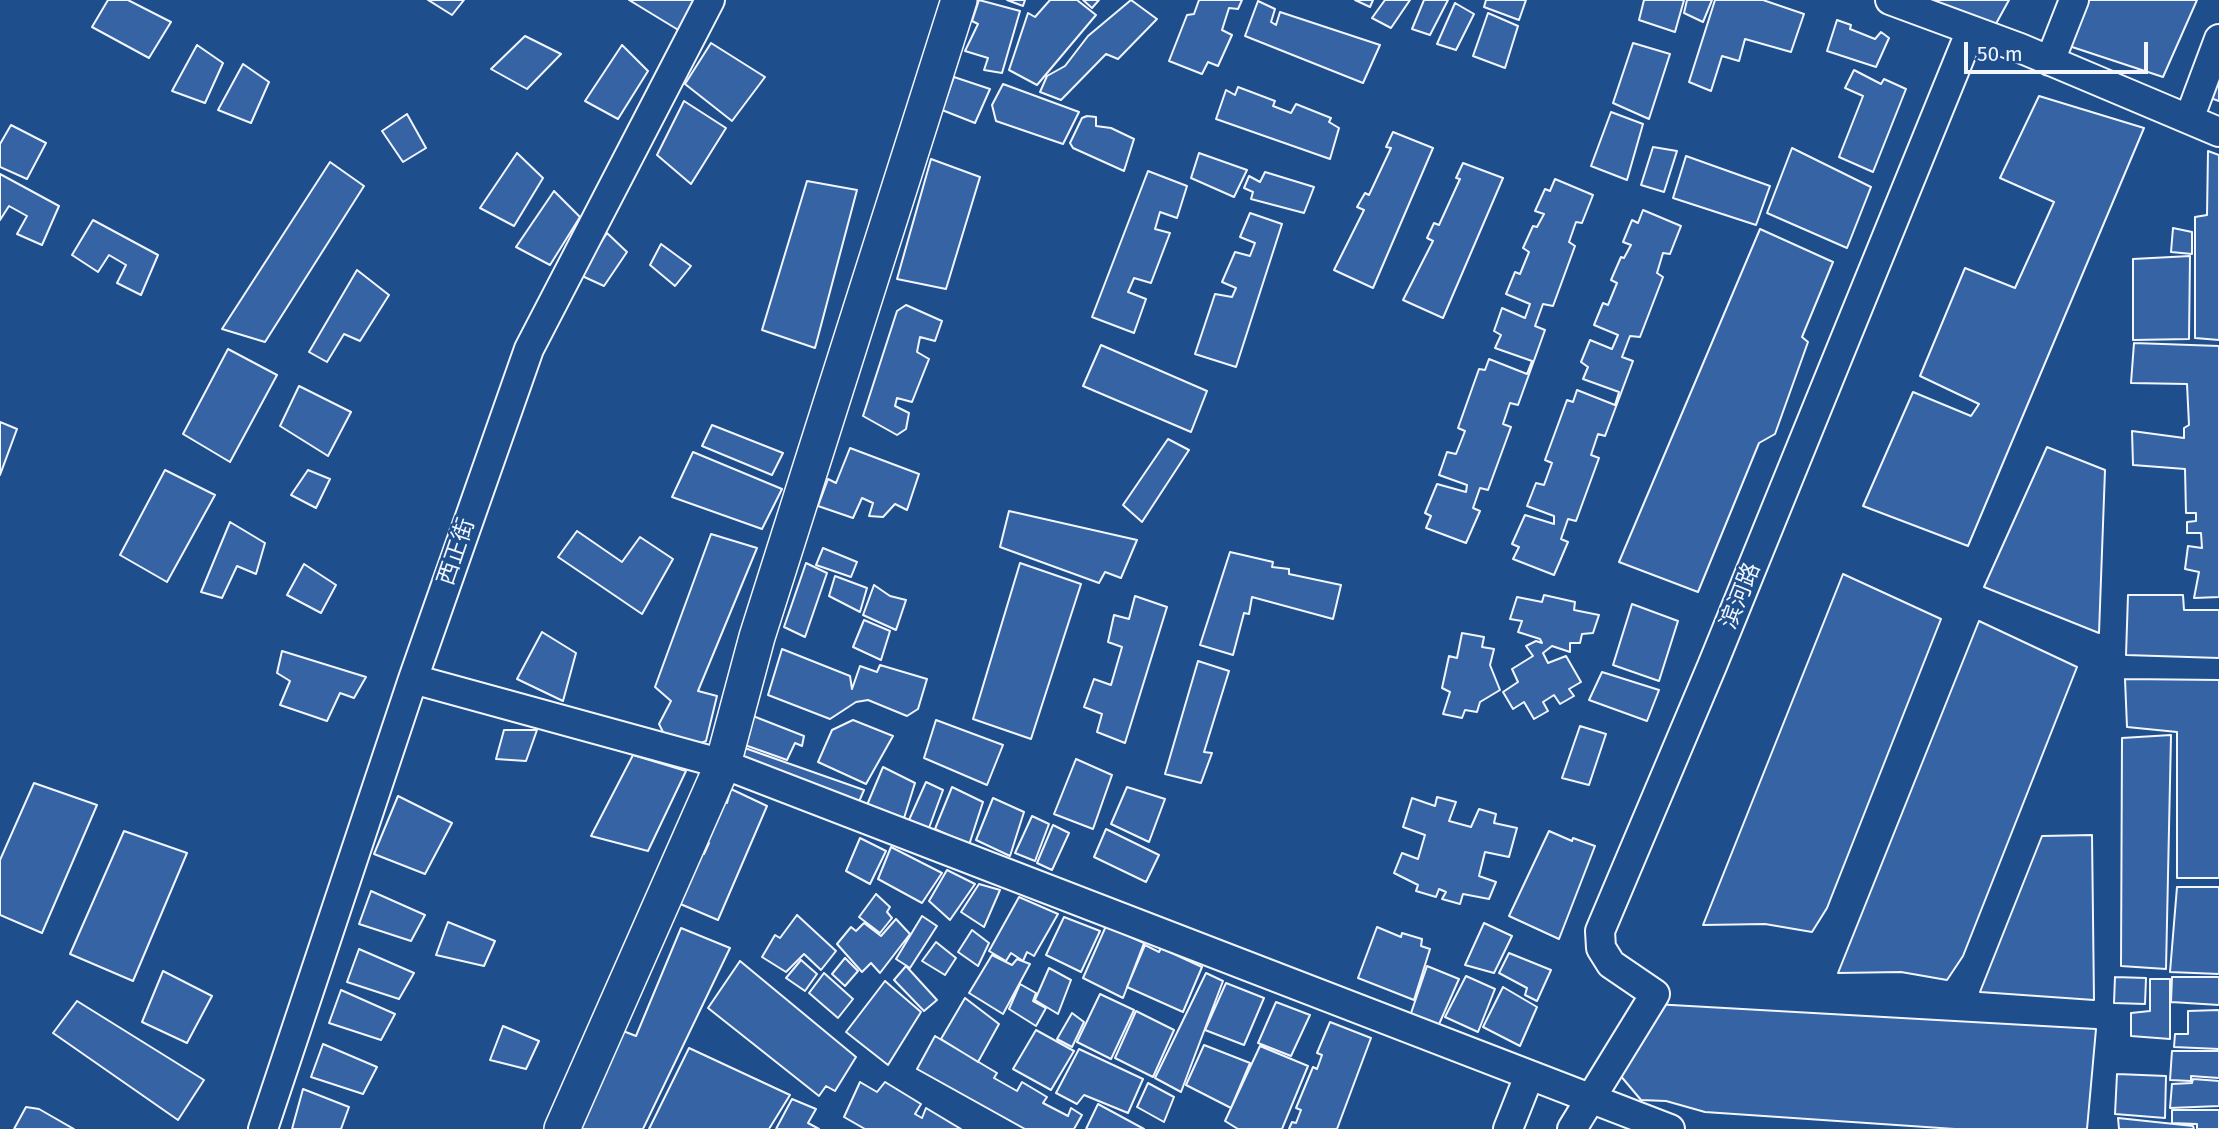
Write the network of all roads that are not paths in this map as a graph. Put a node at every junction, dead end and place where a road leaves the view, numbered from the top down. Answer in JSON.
{"nodes":[{"id":1,"x":710,"y":0,"type":"edge"},
{"id":2,"x":959,"y":0,"type":"edge"},
{"id":3,"x":1890,"y":0,"type":"edge"},
{"id":4,"x":2074,"y":0,"type":"edge"},
{"id":5,"x":1971,"y":30,"type":"junction"},
{"id":6,"x":2219,"y":39,"type":"edge"},
{"id":7,"x":2050,"y":61,"type":"junction"},
{"id":8,"x":2189,"y":119,"type":"junction"},
{"id":9,"x":2219,"y":132,"type":"edge"},
{"id":10,"x":413,"y":679,"type":"junction"},
{"id":11,"x":723,"y":764,"type":"junction"},
{"id":12,"x":1530,"y":1076,"type":"junction"},
{"id":13,"x":1593,"y":1100,"type":"junction"},
{"id":14,"x":263,"y":1129,"type":"edge"},
{"id":15,"x":562,"y":1129,"type":"edge"},
{"id":16,"x":1508,"y":1129,"type":"edge"},
{"id":17,"x":1572,"y":1129,"type":"edge"},
{"id":18,"x":1670,"y":1129,"type":"edge"}],
"edges":[{"from":1,"to":10,"type":"street","name":"西正街"},
{"from":2,"to":11,"type":"main road"},
{"from":3,"to":5,"type":"street"},
{"from":4,"to":7,"type":"street"},
{"from":5,"to":7,"type":"street"},
{"from":5,"to":13,"type":"street","name":"滨河路"},
{"from":6,"to":8,"type":"street"},
{"from":7,"to":8,"type":"street"},
{"from":8,"to":9,"type":"street"},
{"from":10,"to":11,"type":"street"},
{"from":10,"to":14,"type":"street","name":"西正街"},
{"from":11,"to":12,"type":"street"},
{"from":11,"to":15,"type":"main road"},
{"from":12,"to":13,"type":"street"},
{"from":12,"to":16,"type":"street"},
{"from":13,"to":17,"type":"street","name":"滨河路"},
{"from":13,"to":18,"type":"street"}]}
